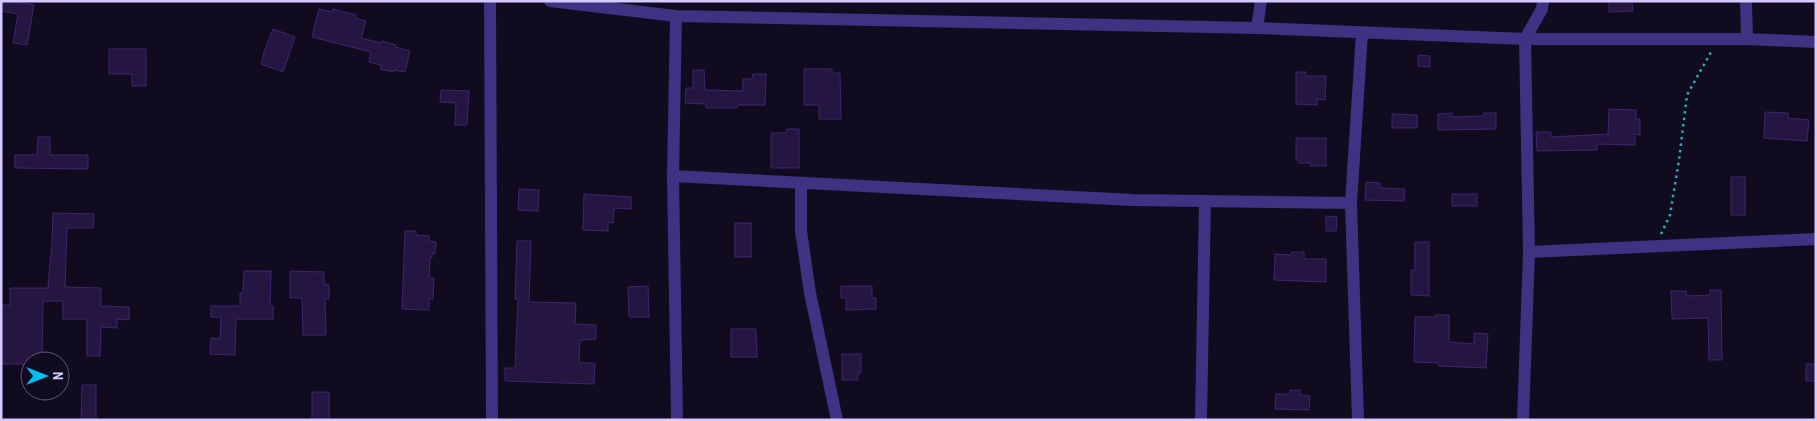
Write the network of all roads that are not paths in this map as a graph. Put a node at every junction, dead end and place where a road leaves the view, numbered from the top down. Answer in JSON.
{"nodes":[{"id":1,"x":490,"y":1,"type":"edge"},
{"id":2,"x":550,"y":1,"type":"edge"},
{"id":3,"x":1261,"y":1,"type":"edge"},
{"id":4,"x":1543,"y":1,"type":"edge"},
{"id":5,"x":1746,"y":1,"type":"edge"},
{"id":6,"x":676,"y":16,"type":"junction"},
{"id":7,"x":1257,"y":28,"type":"junction"},
{"id":8,"x":1362,"y":33,"type":"junction"},
{"id":9,"x":1525,"y":39,"type":"junction"},
{"id":10,"x":1747,"y":40,"type":"junction"},
{"id":11,"x":1816,"y":42,"type":"edge"},
{"id":12,"x":673,"y":176,"type":"junction"},
{"id":13,"x":801,"y":183,"type":"junction"},
{"id":14,"x":1205,"y":201,"type":"junction"},
{"id":15,"x":1351,"y":203,"type":"junction"},
{"id":16,"x":1816,"y":239,"type":"edge"},
{"id":17,"x":1529,"y":252,"type":"junction"},
{"id":18,"x":492,"y":420,"type":"edge"},
{"id":19,"x":677,"y":420,"type":"edge"},
{"id":20,"x":837,"y":420,"type":"edge"},
{"id":21,"x":1201,"y":420,"type":"edge"},
{"id":22,"x":1358,"y":420,"type":"edge"},
{"id":23,"x":1523,"y":420,"type":"edge"}],
"edges":[{"from":1,"to":18,"type":"street"},
{"from":2,"to":6,"type":"street"},
{"from":3,"to":7,"type":"street"},
{"from":4,"to":9,"type":"street"},
{"from":5,"to":10,"type":"street"},
{"from":6,"to":7,"type":"street"},
{"from":6,"to":12,"type":"street"},
{"from":7,"to":8,"type":"street"},
{"from":8,"to":9,"type":"street"},
{"from":8,"to":15,"type":"street"},
{"from":9,"to":10,"type":"street"},
{"from":9,"to":17,"type":"street"},
{"from":10,"to":11,"type":"street"},
{"from":12,"to":13,"type":"street"},
{"from":12,"to":19,"type":"street"},
{"from":13,"to":14,"type":"street"},
{"from":13,"to":20,"type":"street"},
{"from":14,"to":15,"type":"street"},
{"from":14,"to":21,"type":"street"},
{"from":15,"to":22,"type":"street"},
{"from":16,"to":17,"type":"street"},
{"from":17,"to":23,"type":"street"}]}
